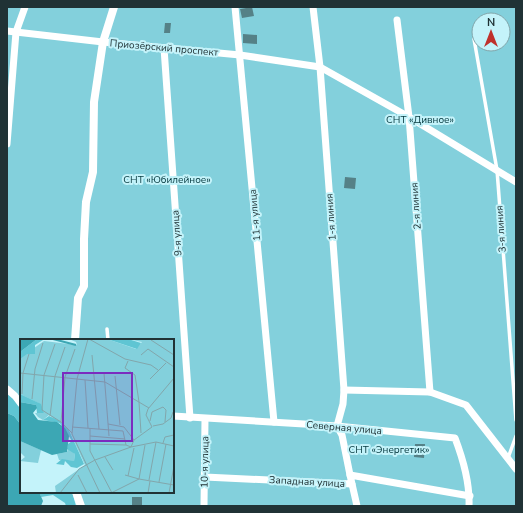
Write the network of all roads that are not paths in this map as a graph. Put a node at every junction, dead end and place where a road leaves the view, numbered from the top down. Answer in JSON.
{"nodes":[{"id":1,"x":25,"y":7,"type":"edge"},
{"id":2,"x":114,"y":7,"type":"edge"},
{"id":3,"x":235,"y":7,"type":"edge"},
{"id":4,"x":313,"y":7,"type":"edge"},
{"id":5,"x":397,"y":20,"type":"dead end"},
{"id":6,"x":7,"y":31,"type":"edge"},
{"id":7,"x":16,"y":32,"type":"junction"},
{"id":8,"x":103,"y":42,"type":"junction"},
{"id":9,"x":164,"y":48,"type":"junction"},
{"id":10,"x":476,"y":52,"type":"edge"},
{"id":11,"x":240,"y":56,"type":"junction"},
{"id":12,"x":320,"y":67,"type":"junction"},
{"id":13,"x":409,"y":117,"type":"junction"},
{"id":14,"x":7,"y":144,"type":"edge"},
{"id":15,"x":496,"y":170,"type":"junction"},
{"id":16,"x":516,"y":182,"type":"edge"},
{"id":17,"x":107,"y":329,"type":"dead end"},
{"id":18,"x":75,"y":339,"type":"edge"},
{"id":19,"x":108,"y":339,"type":"edge"},
{"id":20,"x":7,"y":389,"type":"edge"},
{"id":21,"x":344,"y":390,"type":"junction"},
{"id":22,"x":430,"y":392,"type":"junction"},
{"id":23,"x":20,"y":403,"type":"edge"},
{"id":24,"x":174,"y":416,"type":"edge"},
{"id":25,"x":190,"y":418,"type":"junction"},
{"id":26,"x":205,"y":419,"type":"junction"},
{"id":27,"x":516,"y":420,"type":"edge"},
{"id":28,"x":274,"y":422,"type":"junction"},
{"id":29,"x":337,"y":426,"type":"junction"},
{"id":30,"x":516,"y":436,"type":"edge"},
{"id":31,"x":508,"y":458,"type":"junction"},
{"id":32,"x":516,"y":469,"type":"edge"},
{"id":33,"x":350,"y":475,"type":"junction"},
{"id":34,"x":204,"y":477,"type":"junction"},
{"id":35,"x":352,"y":484,"type":"junction"},
{"id":36,"x":76,"y":493,"type":"edge"},
{"id":37,"x":470,"y":496,"type":"junction"},
{"id":38,"x":81,"y":506,"type":"edge"},
{"id":39,"x":204,"y":506,"type":"edge"},
{"id":40,"x":357,"y":506,"type":"edge"},
{"id":41,"x":470,"y":506,"type":"edge"}],
"edges":[{"from":1,"to":7,"type":"street"},
{"from":2,"to":8,"type":"street"},
{"from":3,"to":11,"type":"street","name":"11-я улица"},
{"from":4,"to":12,"type":"street","name":"1-я линия"},
{"from":5,"to":13,"type":"street","name":"2-я линия"},
{"from":6,"to":7,"type":"street","name":"Приозёрский проспект"},
{"from":7,"to":8,"type":"street","name":"Приозёрский проспект"},
{"from":7,"to":14,"type":"street"},
{"from":8,"to":9,"type":"street","name":"Приозёрский проспект"},
{"from":8,"to":18,"type":"street"},
{"from":9,"to":11,"type":"street","name":"Приозёрский проспект"},
{"from":9,"to":25,"type":"street","name":"9-я улица"},
{"from":10,"to":15,"type":"lane","name":"3-я линия"},
{"from":11,"to":12,"type":"street","name":"Приозёрский проспект"},
{"from":11,"to":28,"type":"street","name":"11-я улица"},
{"from":12,"to":13,"type":"street"},
{"from":12,"to":21,"type":"street","name":"1-я линия"},
{"from":13,"to":15,"type":"street"},
{"from":13,"to":22,"type":"street","name":"2-я линия"},
{"from":15,"to":16,"type":"street"},
{"from":15,"to":27,"type":"lane","name":"3-я линия"},
{"from":17,"to":19,"type":"lane"},
{"from":20,"to":23,"type":"street"},
{"from":21,"to":22,"type":"street"},
{"from":21,"to":29,"type":"street","name":"1-я линия"},
{"from":22,"to":31,"type":"street"},
{"from":24,"to":25,"type":"street","name":"Северная улица"},
{"from":25,"to":26,"type":"street","name":"Северная улица"},
{"from":26,"to":28,"type":"street","name":"Северная улица"},
{"from":26,"to":34,"type":"street","name":"10-я улица"},
{"from":28,"to":29,"type":"street","name":"Северная улица"},
{"from":29,"to":33,"type":"street"},
{"from":29,"to":37,"type":"street","name":"Северная улица"},
{"from":30,"to":31,"type":"lane"},
{"from":31,"to":32,"type":"street"},
{"from":33,"to":35,"type":"street","name":"Западная улица"},
{"from":33,"to":37,"type":"street","name":"Западная улица"},
{"from":34,"to":35,"type":"street","name":"Западная улица"},
{"from":34,"to":39,"type":"street","name":"10-я улица"},
{"from":35,"to":40,"type":"street"},
{"from":36,"to":38,"type":"street"},
{"from":37,"to":41,"type":"street"}]}
